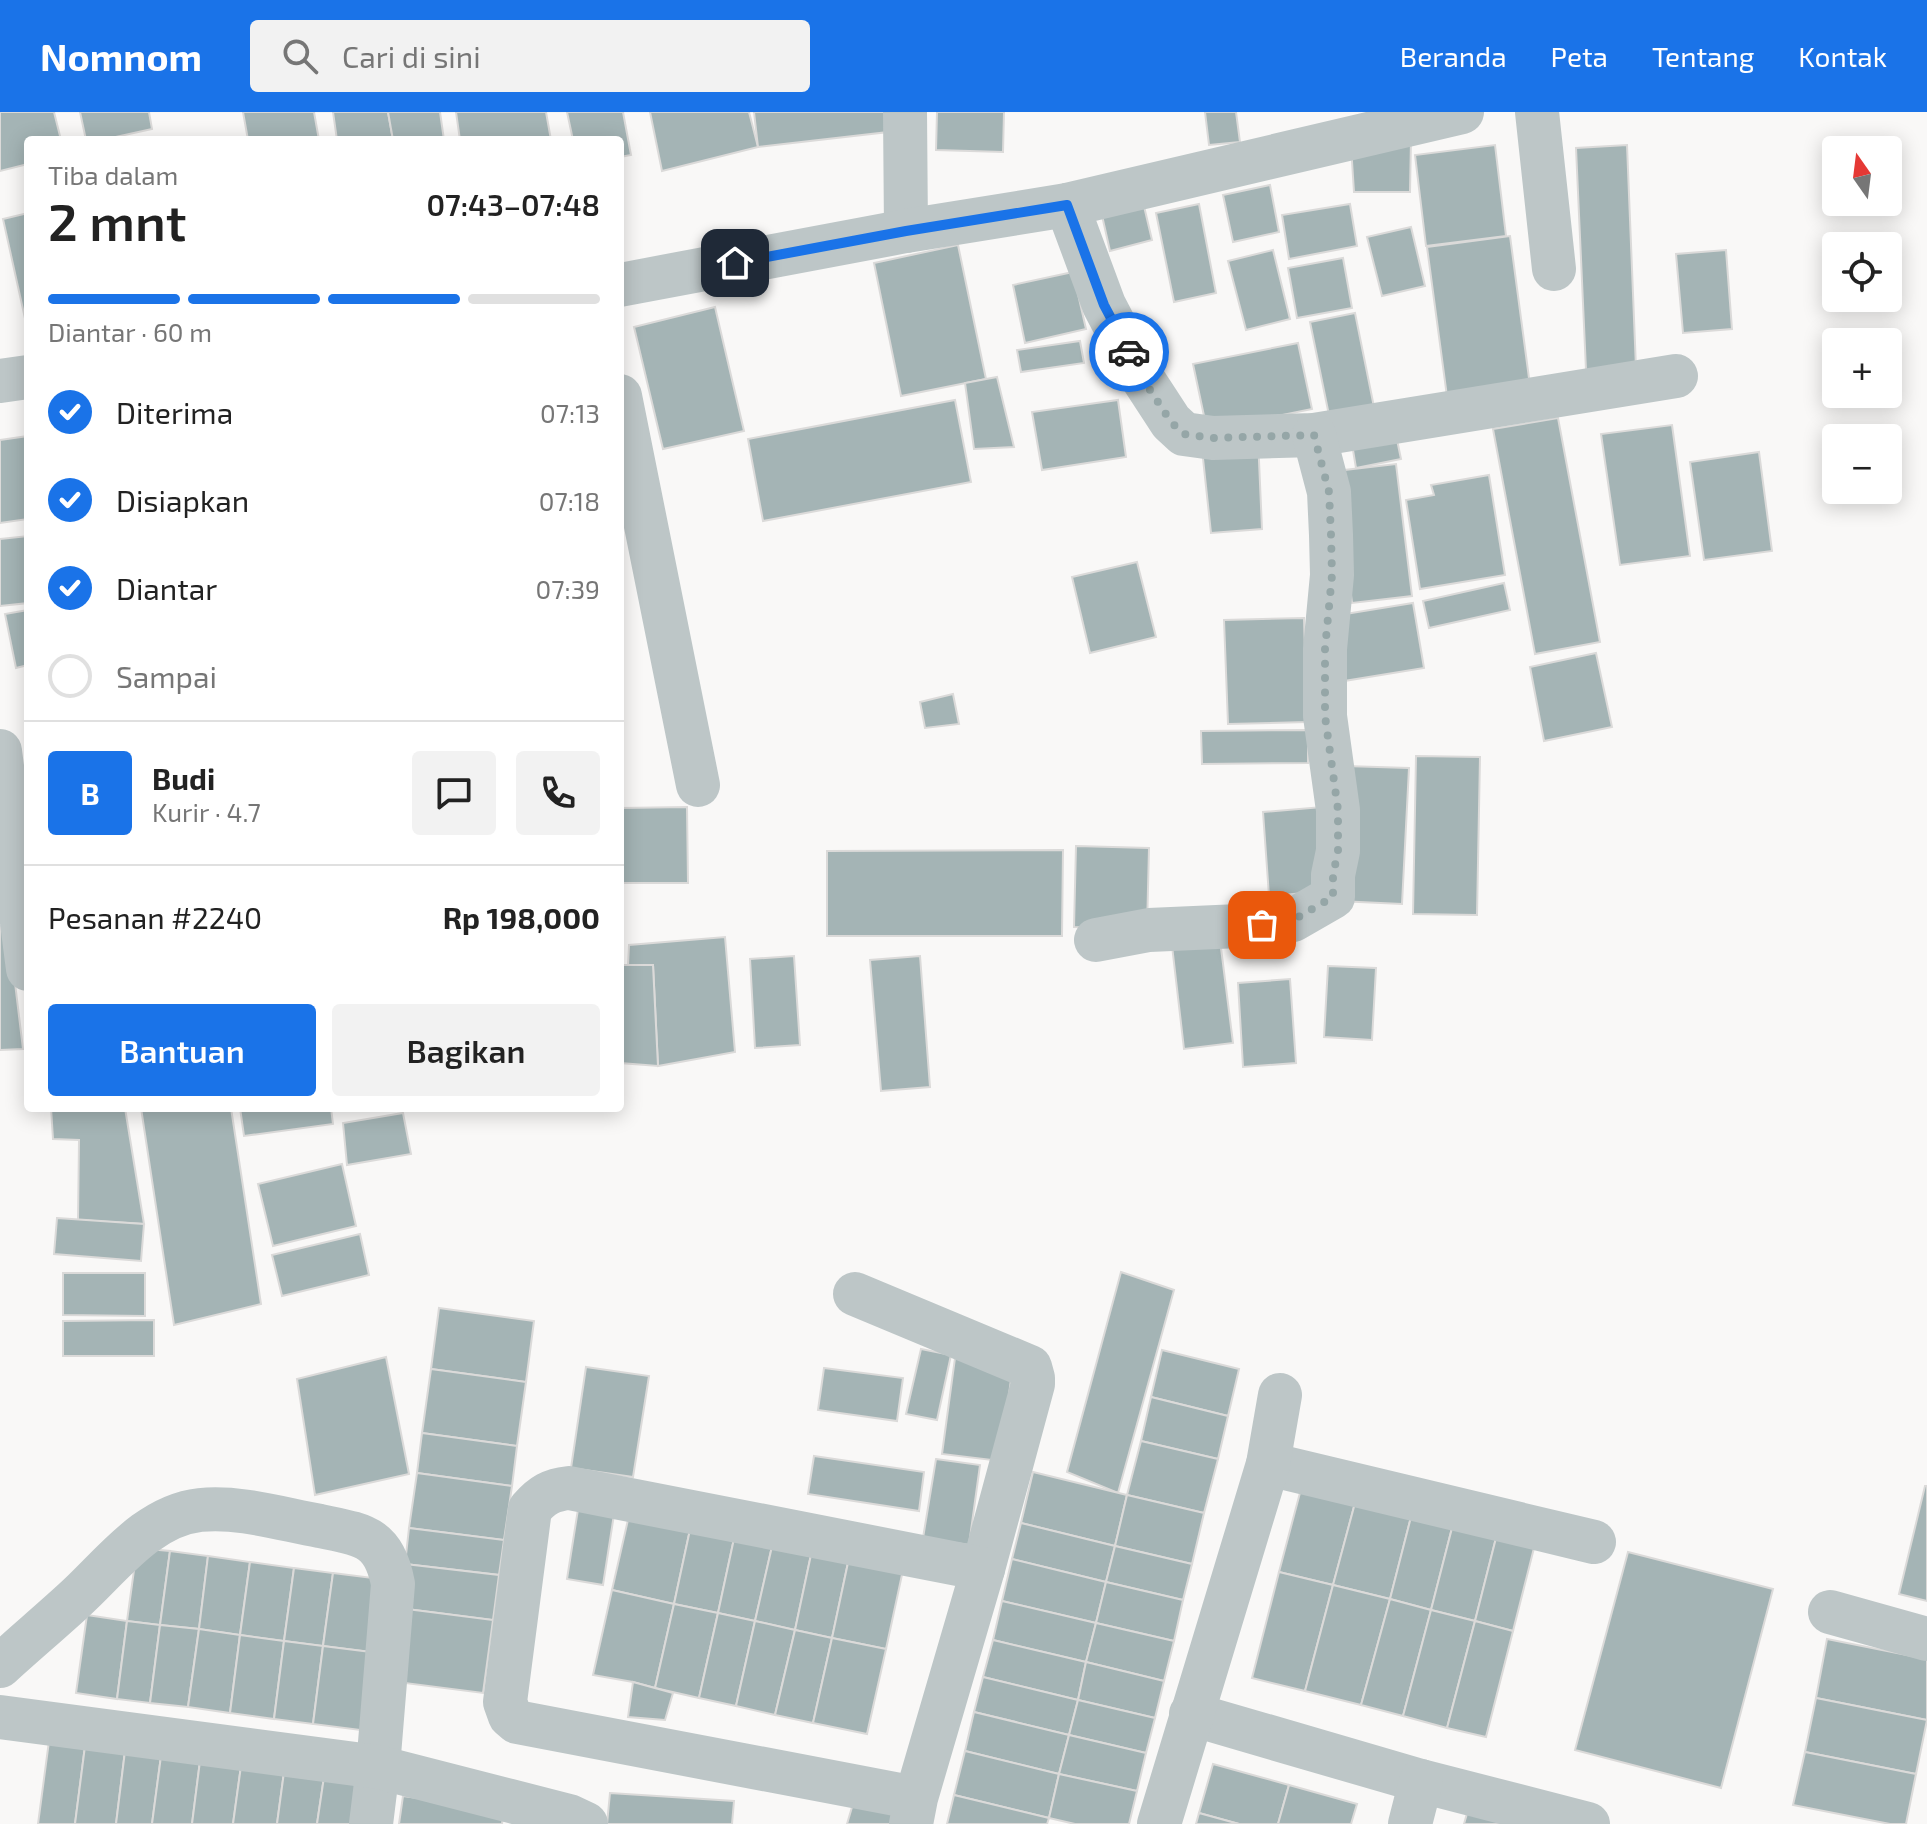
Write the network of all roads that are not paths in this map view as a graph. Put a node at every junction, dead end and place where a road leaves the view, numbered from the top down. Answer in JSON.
{"nodes":[{"id":1,"x":905,"y":112,"type":"edge"},
{"id":2,"x":1462,"y":112,"type":"edge"},
{"id":3,"x":1537,"y":112,"type":"edge"},
{"id":4,"x":1067,"y":205,"type":"junction"},
{"id":5,"x":906,"y":231,"type":"junction"},
{"id":6,"x":1554,"y":269,"type":"dead end"},
{"id":7,"x":624,"y":284,"type":"edge"},
{"id":8,"x":1676,"y":376,"type":"dead end"},
{"id":9,"x":24,"y":378,"type":"edge"},
{"id":10,"x":0,"y":381,"type":"edge"},
{"id":11,"x":624,"y":416,"type":"edge"},
{"id":12,"x":1314,"y":435,"type":"junction"},
{"id":13,"x":0,"y":751,"type":"edge"},
{"id":14,"x":698,"y":785,"type":"dead end"},
{"id":15,"x":24,"y":938,"type":"edge"},
{"id":16,"x":1096,"y":940,"type":"dead end"},
{"id":17,"x":855,"y":1294,"type":"dead end"},
{"id":18,"x":1280,"y":1395,"type":"dead end"},
{"id":19,"x":1268,"y":1464,"type":"junction"},
{"id":20,"x":1594,"y":1542,"type":"dead end"},
{"id":21,"x":983,"y":1569,"type":"junction"},
{"id":22,"x":1830,"y":1612,"type":"dead end"},
{"id":23,"x":1927,"y":1639,"type":"edge"},
{"id":24,"x":0,"y":1666,"type":"edge"},
{"id":25,"x":1191,"y":1714,"type":"junction"},
{"id":26,"x":0,"y":1717,"type":"edge"},
{"id":27,"x":378,"y":1767,"type":"junction"},
{"id":28,"x":1421,"y":1781,"type":"junction"},
{"id":29,"x":913,"y":1811,"type":"edge"},
{"id":30,"x":371,"y":1824,"type":"edge"},
{"id":31,"x":586,"y":1824,"type":"edge"},
{"id":32,"x":1159,"y":1824,"type":"edge"},
{"id":33,"x":1410,"y":1824,"type":"edge"},
{"id":34,"x":1588,"y":1824,"type":"edge"}],
"edges":[{"from":1,"to":5,"type":"street"},
{"from":2,"to":4,"type":"street"},
{"from":3,"to":6,"type":"street"},
{"from":4,"to":5,"type":"street"},
{"from":4,"to":12,"type":"street"},
{"from":5,"to":7,"type":"street"},
{"from":8,"to":12,"type":"street"},
{"from":9,"to":10,"type":"street"},
{"from":11,"to":14,"type":"street"},
{"from":12,"to":16,"type":"street"},
{"from":13,"to":15,"type":"street"},
{"from":17,"to":21,"type":"street"},
{"from":18,"to":19,"type":"street"},
{"from":19,"to":20,"type":"street"},
{"from":19,"to":25,"type":"street"},
{"from":21,"to":29,"type":"street"},
{"from":21,"to":29,"type":"street"},
{"from":22,"to":23,"type":"street"},
{"from":24,"to":27,"type":"street"},
{"from":25,"to":28,"type":"street"},
{"from":25,"to":32,"type":"street"},
{"from":26,"to":27,"type":"street"},
{"from":27,"to":30,"type":"street"},
{"from":27,"to":31,"type":"street"},
{"from":28,"to":33,"type":"street"},
{"from":28,"to":34,"type":"street"}]}
